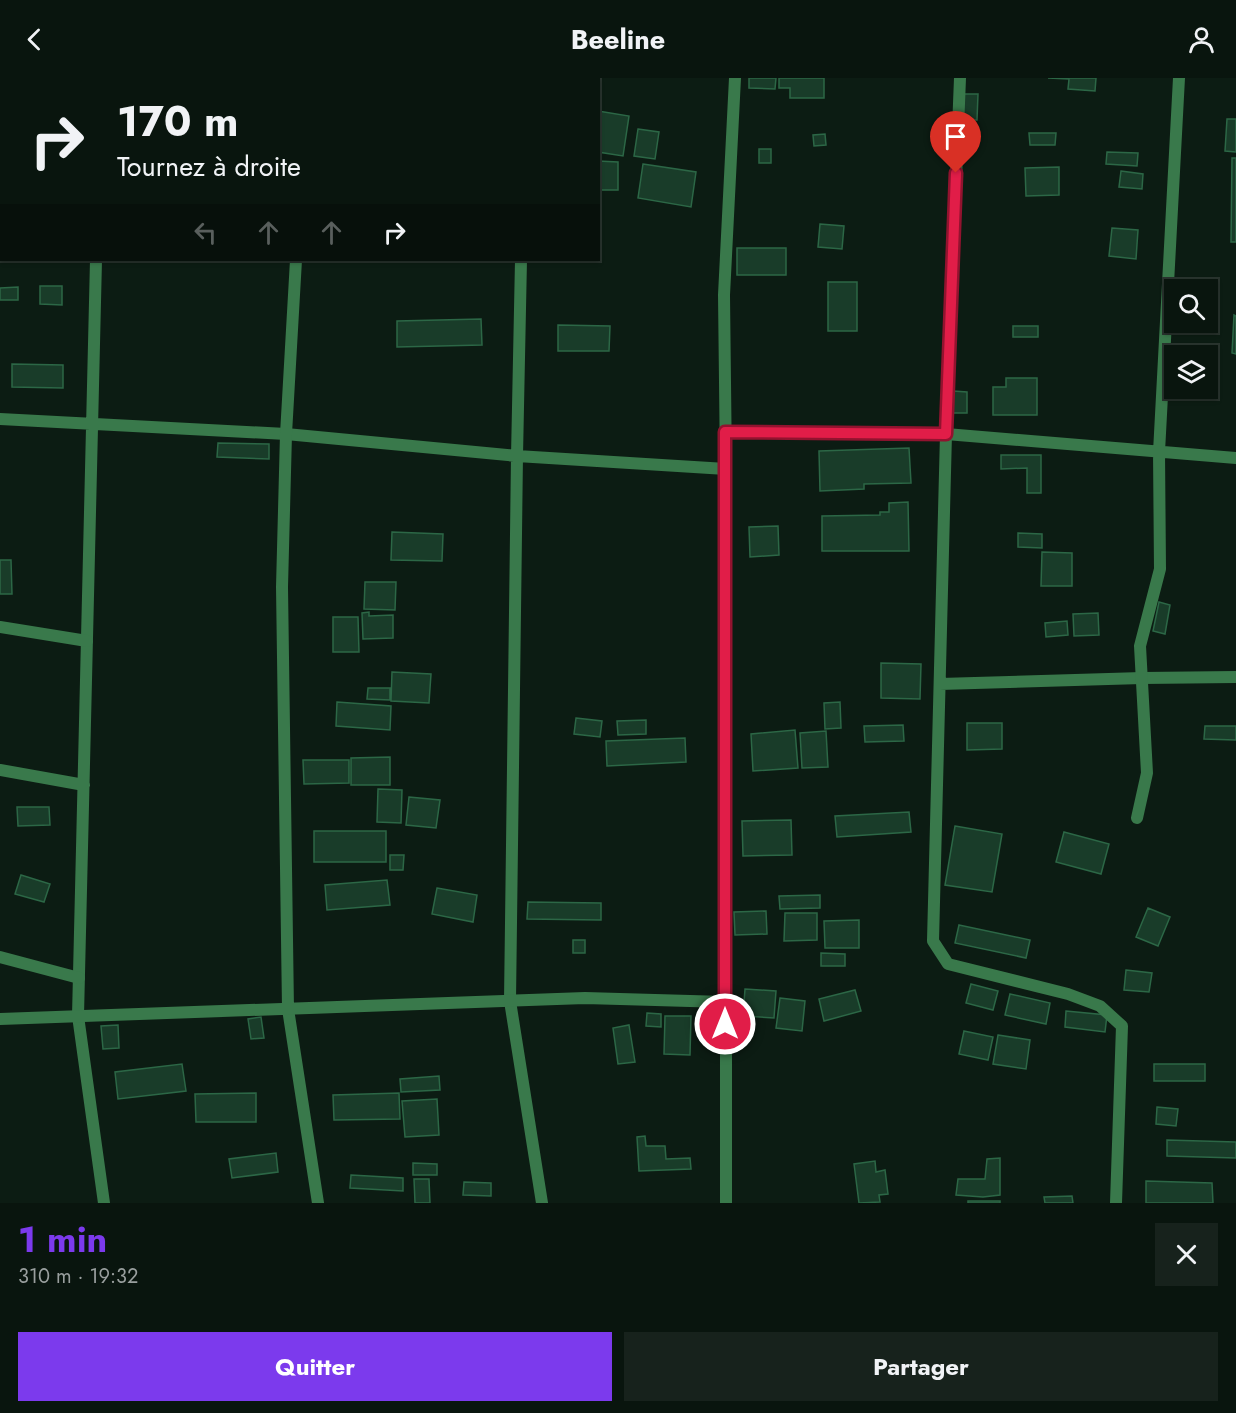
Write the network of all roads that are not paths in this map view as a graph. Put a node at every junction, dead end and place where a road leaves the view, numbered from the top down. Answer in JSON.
{"nodes":[{"id":1,"x":735,"y":78,"type":"edge"},
{"id":2,"x":960,"y":78,"type":"edge"},
{"id":3,"x":1179,"y":78,"type":"edge"},
{"id":4,"x":96,"y":261,"type":"edge"},
{"id":5,"x":296,"y":261,"type":"edge"},
{"id":6,"x":521,"y":261,"type":"edge"},
{"id":7,"x":0,"y":419,"type":"edge"},
{"id":8,"x":92,"y":423,"type":"junction"},
{"id":9,"x":725,"y":432,"type":"junction"},
{"id":10,"x":286,"y":434,"type":"junction"},
{"id":11,"x":946,"y":434,"type":"junction"},
{"id":12,"x":1159,"y":452,"type":"junction"},
{"id":13,"x":516,"y":456,"type":"junction"},
{"id":14,"x":1236,"y":458,"type":"edge"},
{"id":15,"x":726,"y":469,"type":"junction"},
{"id":16,"x":0,"y":627,"type":"edge"},
{"id":17,"x":87,"y":641,"type":"junction"},
{"id":18,"x":1236,"y":677,"type":"edge"},
{"id":19,"x":1142,"y":678,"type":"junction"},
{"id":20,"x":940,"y":684,"type":"junction"},
{"id":21,"x":0,"y":770,"type":"edge"},
{"id":22,"x":84,"y":785,"type":"junction"},
{"id":23,"x":1137,"y":818,"type":"dead end"},
{"id":24,"x":0,"y":957,"type":"edge"},
{"id":25,"x":79,"y":978,"type":"junction"},
{"id":26,"x":510,"y":1001,"type":"junction"},
{"id":27,"x":725,"y":1002,"type":"junction"},
{"id":28,"x":288,"y":1009,"type":"junction"},
{"id":29,"x":78,"y":1016,"type":"junction"},
{"id":30,"x":0,"y":1019,"type":"edge"},
{"id":31,"x":104,"y":1203,"type":"edge"},
{"id":32,"x":318,"y":1203,"type":"edge"},
{"id":33,"x":542,"y":1203,"type":"edge"},
{"id":34,"x":726,"y":1203,"type":"edge"},
{"id":35,"x":1116,"y":1203,"type":"edge"}],
"edges":[{"from":1,"to":9,"type":"street"},
{"from":2,"to":11,"type":"street"},
{"from":3,"to":12,"type":"street"},
{"from":4,"to":8,"type":"street"},
{"from":5,"to":10,"type":"street"},
{"from":6,"to":13,"type":"street"},
{"from":7,"to":8,"type":"street"},
{"from":8,"to":10,"type":"street"},
{"from":8,"to":17,"type":"street"},
{"from":9,"to":11,"type":"street"},
{"from":9,"to":15,"type":"street"},
{"from":10,"to":13,"type":"street"},
{"from":10,"to":28,"type":"street"},
{"from":11,"to":12,"type":"street"},
{"from":11,"to":20,"type":"street"},
{"from":12,"to":14,"type":"street"},
{"from":12,"to":19,"type":"street"},
{"from":13,"to":15,"type":"street"},
{"from":13,"to":26,"type":"street"},
{"from":15,"to":27,"type":"street"},
{"from":16,"to":17,"type":"street"},
{"from":17,"to":22,"type":"street"},
{"from":18,"to":19,"type":"street"},
{"from":19,"to":20,"type":"street"},
{"from":19,"to":23,"type":"street"},
{"from":20,"to":35,"type":"street"},
{"from":21,"to":22,"type":"street"},
{"from":22,"to":25,"type":"street"},
{"from":24,"to":25,"type":"street"},
{"from":25,"to":29,"type":"street"},
{"from":26,"to":27,"type":"street"},
{"from":26,"to":28,"type":"street"},
{"from":26,"to":33,"type":"street"},
{"from":27,"to":34,"type":"street"},
{"from":28,"to":29,"type":"street"},
{"from":28,"to":32,"type":"street"},
{"from":29,"to":30,"type":"street"},
{"from":29,"to":31,"type":"street"}]}
